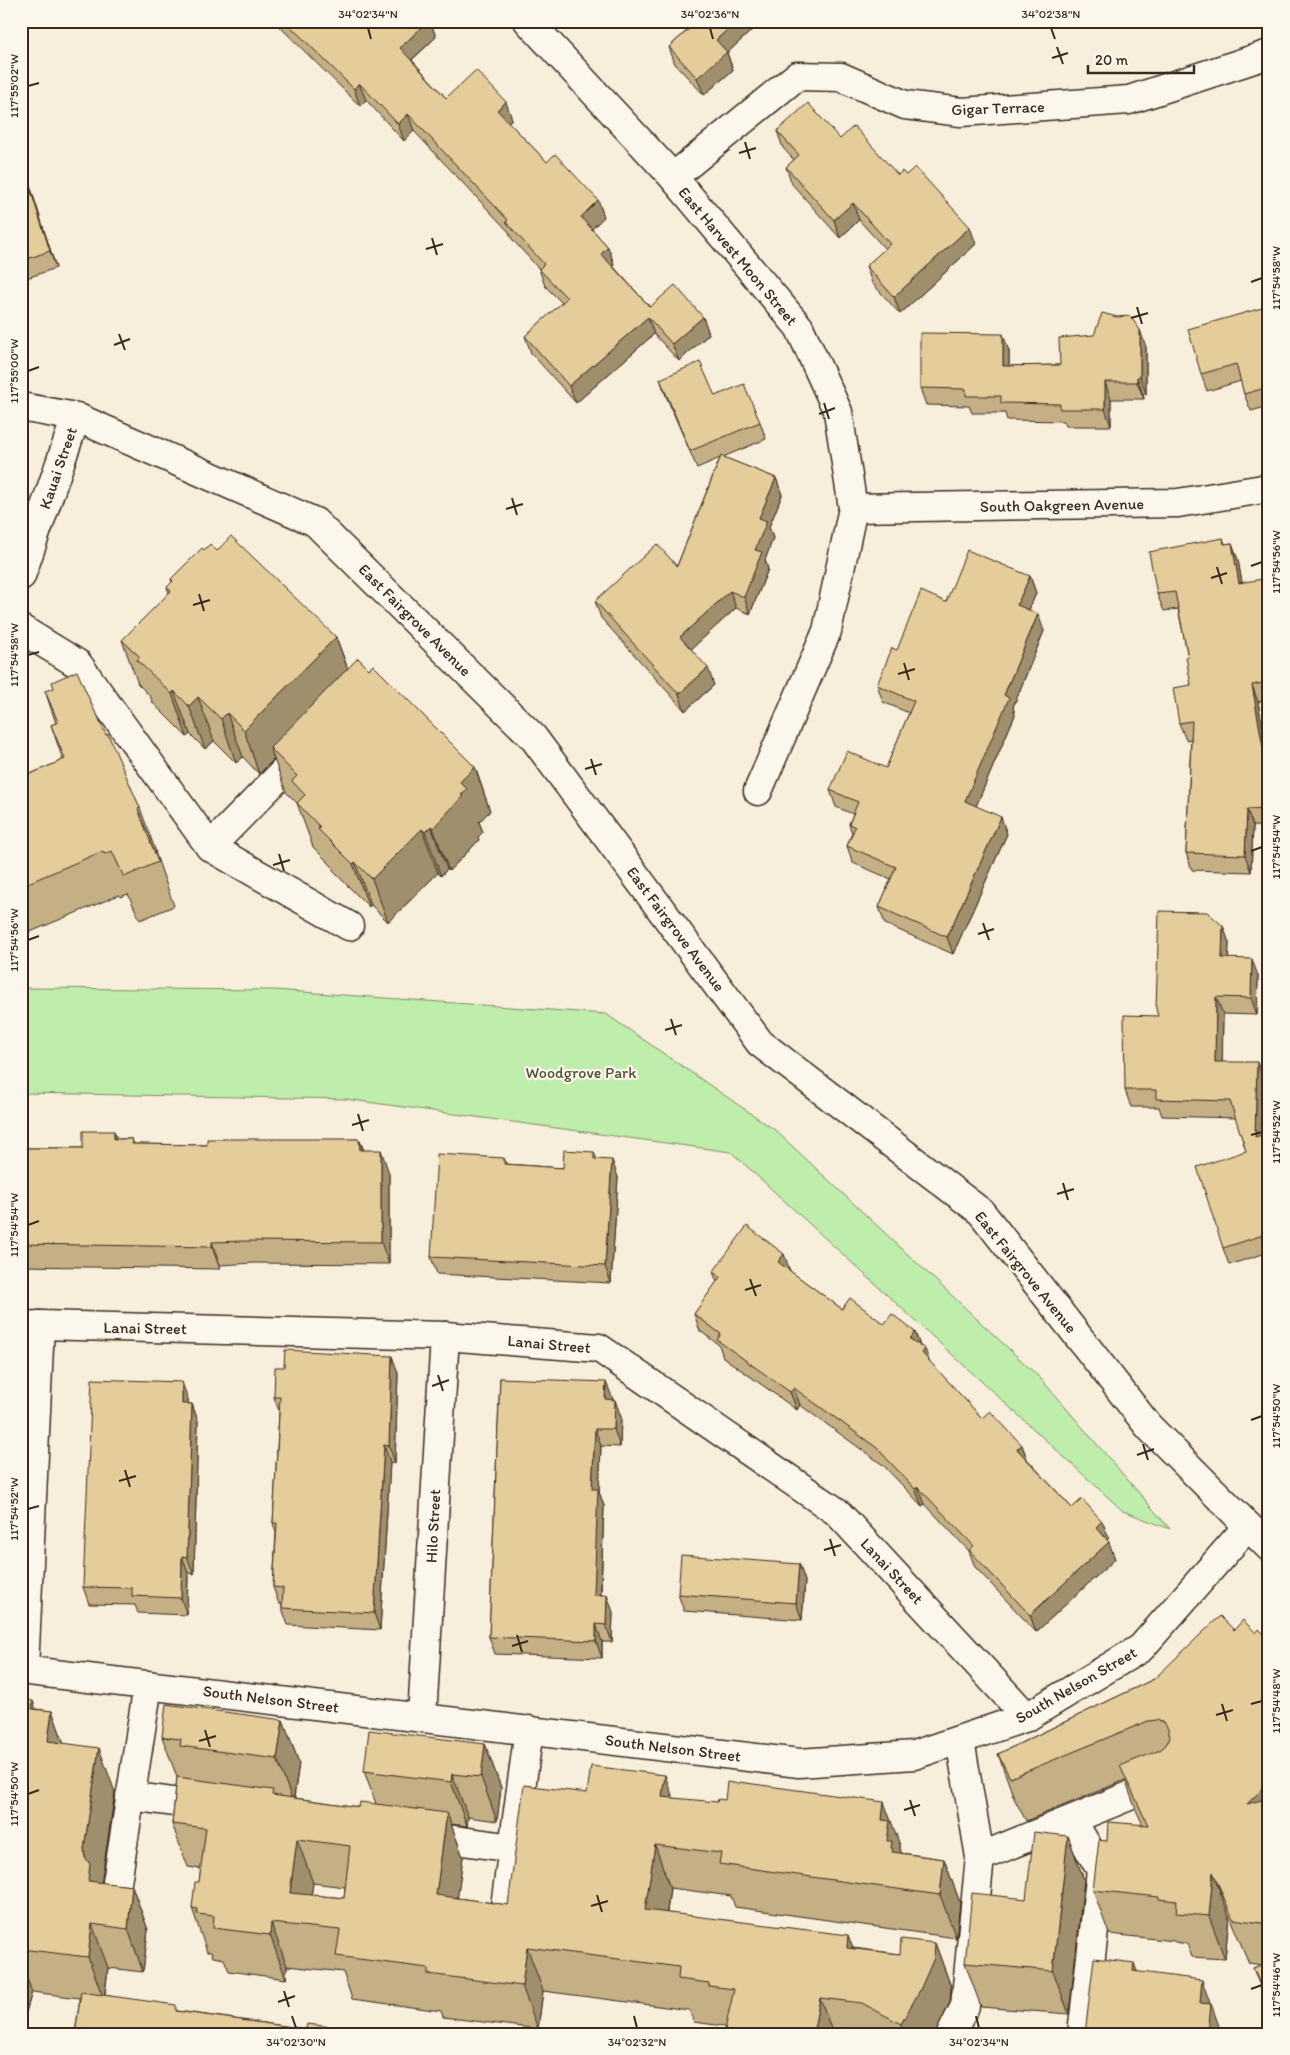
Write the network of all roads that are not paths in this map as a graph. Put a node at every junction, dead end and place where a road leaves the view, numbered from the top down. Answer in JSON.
{"nodes":[{"id":1,"x":528,"y":21,"type":"edge"},
{"id":2,"x":1269,"y":54,"type":"edge"},
{"id":3,"x":673,"y":178,"type":"junction"},
{"id":4,"x":21,"y":407,"type":"edge"},
{"id":5,"x":76,"y":417,"type":"junction"},
{"id":6,"x":1269,"y":488,"type":"edge"},
{"id":7,"x":853,"y":508,"type":"junction"},
{"id":8,"x":21,"y":576,"type":"edge"},
{"id":9,"x":21,"y":629,"type":"edge"},
{"id":10,"x":320,"y":735,"type":"edge"},
{"id":11,"x":758,"y":791,"type":"dead end"},
{"id":12,"x":210,"y":847,"type":"junction"},
{"id":13,"x":349,"y":926,"type":"dead end"},
{"id":14,"x":31,"y":1326,"type":"edge"},
{"id":15,"x":445,"y":1336,"type":"junction"},
{"id":16,"x":1248,"y":1526,"type":"junction"},
{"id":17,"x":1269,"y":1547,"type":"edge"},
{"id":18,"x":23,"y":1670,"type":"edge"},
{"id":19,"x":148,"y":1685,"type":"junction"},
{"id":20,"x":1027,"y":1716,"type":"junction"},
{"id":21,"x":422,"y":1717,"type":"junction"},
{"id":22,"x":529,"y":1730,"type":"junction"},
{"id":23,"x":960,"y":1740,"type":"junction"},
{"id":24,"x":1170,"y":1779,"type":"edge"},
{"id":25,"x":130,"y":1796,"type":"junction"},
{"id":26,"x":238,"y":1811,"type":"edge"},
{"id":27,"x":1072,"y":1820,"type":"junction"},
{"id":28,"x":395,"y":1832,"type":"edge"},
{"id":29,"x":513,"y":1848,"type":"junction"},
{"id":30,"x":980,"y":1857,"type":"junction"},
{"id":31,"x":115,"y":1894,"type":"edge"},
{"id":32,"x":502,"y":1928,"type":"edge"},
{"id":33,"x":951,"y":2034,"type":"edge"},
{"id":34,"x":1082,"y":2034,"type":"edge"}],
"edges":[{"from":1,"to":3,"type":"street","name":"East Harvest Moon Street"},
{"from":2,"to":3,"type":"street","name":"Gigar Terrace"},
{"from":3,"to":7,"type":"street","name":"East Harvest Moon Street"},
{"from":4,"to":5,"type":"street","name":"East Fairgrove Avenue"},
{"from":5,"to":8,"type":"street","name":"Kauai Street"},
{"from":5,"to":16,"type":"street","name":"East Fairgrove Avenue"},
{"from":6,"to":7,"type":"street","name":"South Oakgreen Avenue"},
{"from":7,"to":11,"type":"street","name":"East Harvest Moon Street"},
{"from":9,"to":12,"type":"street"},
{"from":10,"to":12,"type":"street"},
{"from":12,"to":13,"type":"street"},
{"from":14,"to":15,"type":"street","name":"Lanai Street"},
{"from":14,"to":18,"type":"street"},
{"from":15,"to":20,"type":"street","name":"Lanai Street"},
{"from":15,"to":21,"type":"street","name":"Hilo Street"},
{"from":16,"to":17,"type":"street","name":"East Fairgrove Avenue"},
{"from":16,"to":20,"type":"street","name":"South Nelson Street"},
{"from":18,"to":19,"type":"street","name":"South Nelson Street"},
{"from":19,"to":21,"type":"street","name":"South Nelson Street"},
{"from":19,"to":25,"type":"street"},
{"from":20,"to":23,"type":"street","name":"South Nelson Street"},
{"from":21,"to":22,"type":"street","name":"South Nelson Street"},
{"from":22,"to":23,"type":"street","name":"South Nelson Street"},
{"from":22,"to":29,"type":"street"},
{"from":23,"to":30,"type":"street"},
{"from":24,"to":27,"type":"street"},
{"from":25,"to":26,"type":"street"},
{"from":25,"to":31,"type":"street"},
{"from":27,"to":30,"type":"street"},
{"from":27,"to":34,"type":"street"},
{"from":28,"to":29,"type":"street"},
{"from":29,"to":32,"type":"street"},
{"from":30,"to":33,"type":"street"}]}
